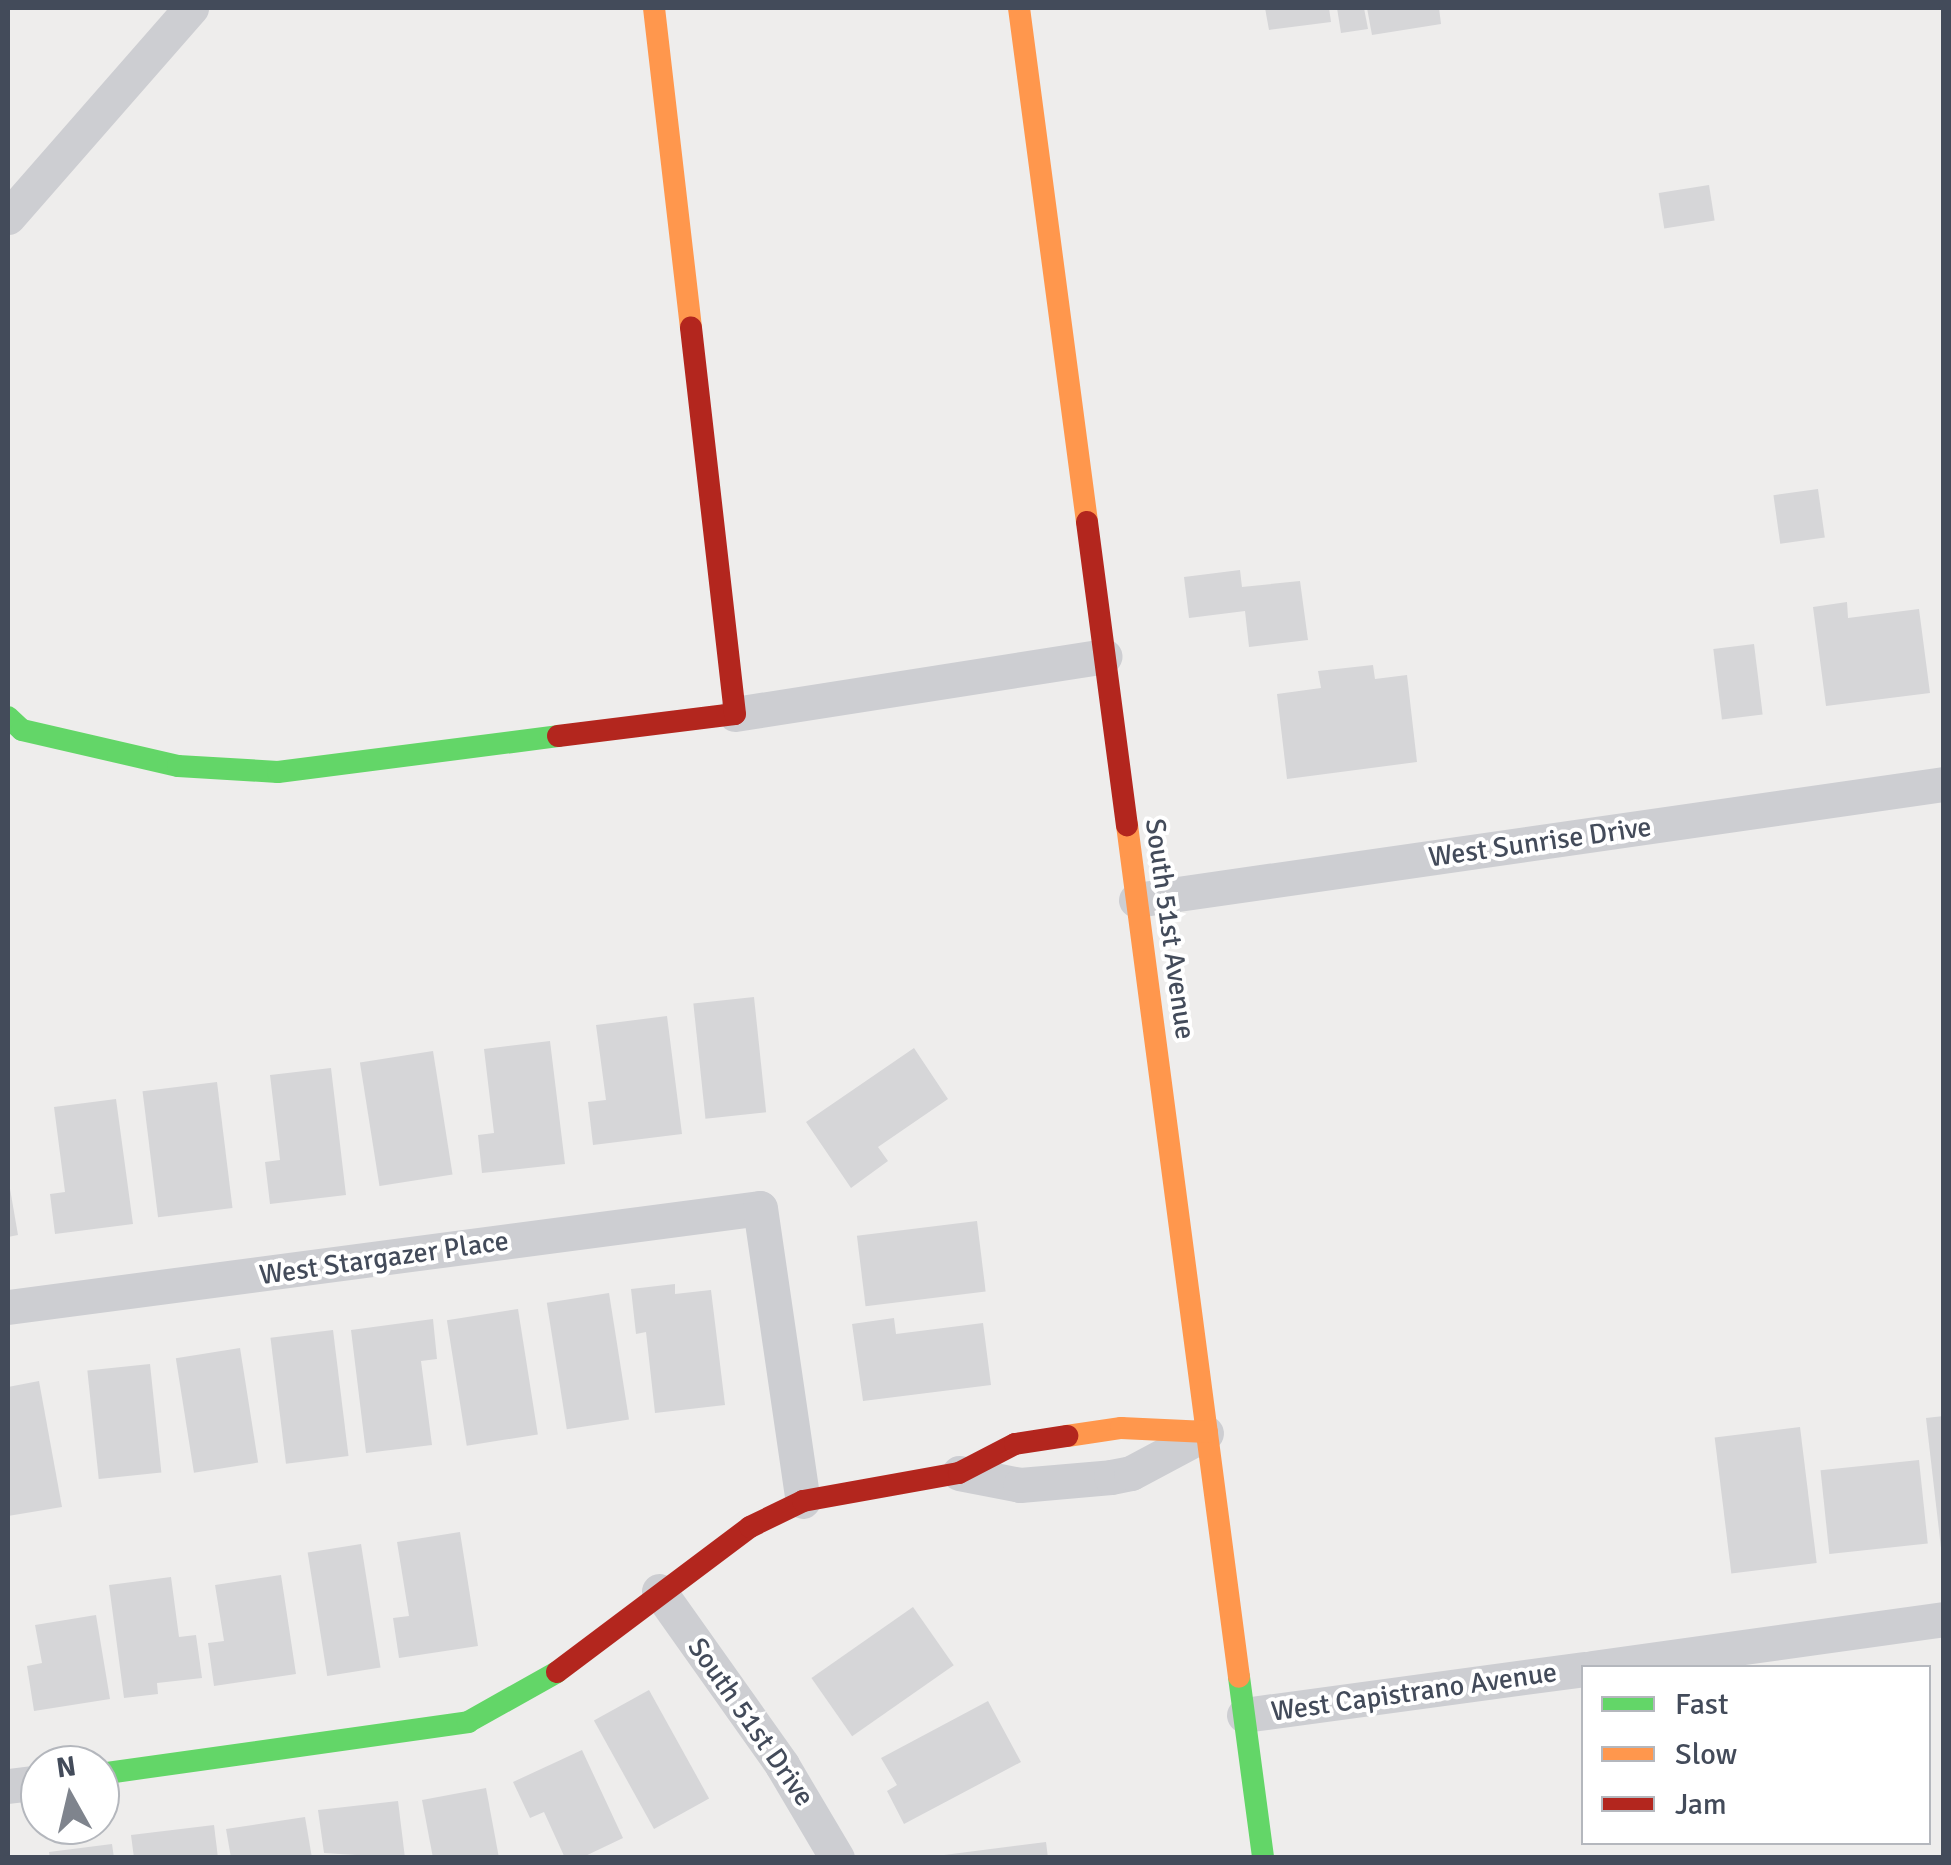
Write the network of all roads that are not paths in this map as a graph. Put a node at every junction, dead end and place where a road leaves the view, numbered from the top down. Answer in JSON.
{"nodes":[{"id":1,"x":191,"y":8,"type":"edge"},
{"id":2,"x":654,"y":8,"type":"edge"},
{"id":3,"x":1019,"y":8,"type":"edge"},
{"id":4,"x":8,"y":217,"type":"edge"},
{"id":5,"x":1104,"y":656,"type":"junction"},
{"id":6,"x":735,"y":714,"type":"junction"},
{"id":7,"x":8,"y":717,"type":"edge"},
{"id":8,"x":1944,"y":784,"type":"edge"},
{"id":9,"x":1136,"y":900,"type":"junction"},
{"id":10,"x":8,"y":1307,"type":"edge"},
{"id":11,"x":1206,"y":1432,"type":"junction"},
{"id":12,"x":959,"y":1473,"type":"junction"},
{"id":13,"x":803,"y":1501,"type":"junction"},
{"id":14,"x":658,"y":1591,"type":"junction"},
{"id":15,"x":1944,"y":1619,"type":"edge"},
{"id":16,"x":1614,"y":1665,"type":"edge"},
{"id":17,"x":1581,"y":1669,"type":"edge"},
{"id":18,"x":1244,"y":1716,"type":"junction"},
{"id":19,"x":120,"y":1771,"type":"edge"},
{"id":20,"x":837,"y":1858,"type":"edge"},
{"id":21,"x":1263,"y":1858,"type":"edge"}],
"edges":[{"from":1,"to":4,"type":"street"},
{"from":2,"to":6,"type":"street"},
{"from":3,"to":5,"type":"street","name":"South 51st Avenue"},
{"from":5,"to":6,"type":"street"},
{"from":5,"to":9,"type":"street","name":"South 51st Avenue"},
{"from":6,"to":7,"type":"street"},
{"from":8,"to":9,"type":"street","name":"West Sunrise Drive"},
{"from":9,"to":11,"type":"street","name":"South 51st Avenue"},
{"from":10,"to":13,"type":"street","name":"West Stargazer Place"},
{"from":11,"to":12,"type":"street"},
{"from":11,"to":12,"type":"street"},
{"from":11,"to":18,"type":"street","name":"South 51st Avenue"},
{"from":12,"to":13,"type":"street"},
{"from":13,"to":14,"type":"street"},
{"from":14,"to":19,"type":"street"},
{"from":14,"to":20,"type":"street","name":"South 51st Drive"},
{"from":15,"to":16,"type":"street","name":"West Capistrano Avenue"},
{"from":17,"to":18,"type":"street","name":"West Capistrano Avenue"},
{"from":18,"to":21,"type":"street","name":"South 51st Avenue"}]}
